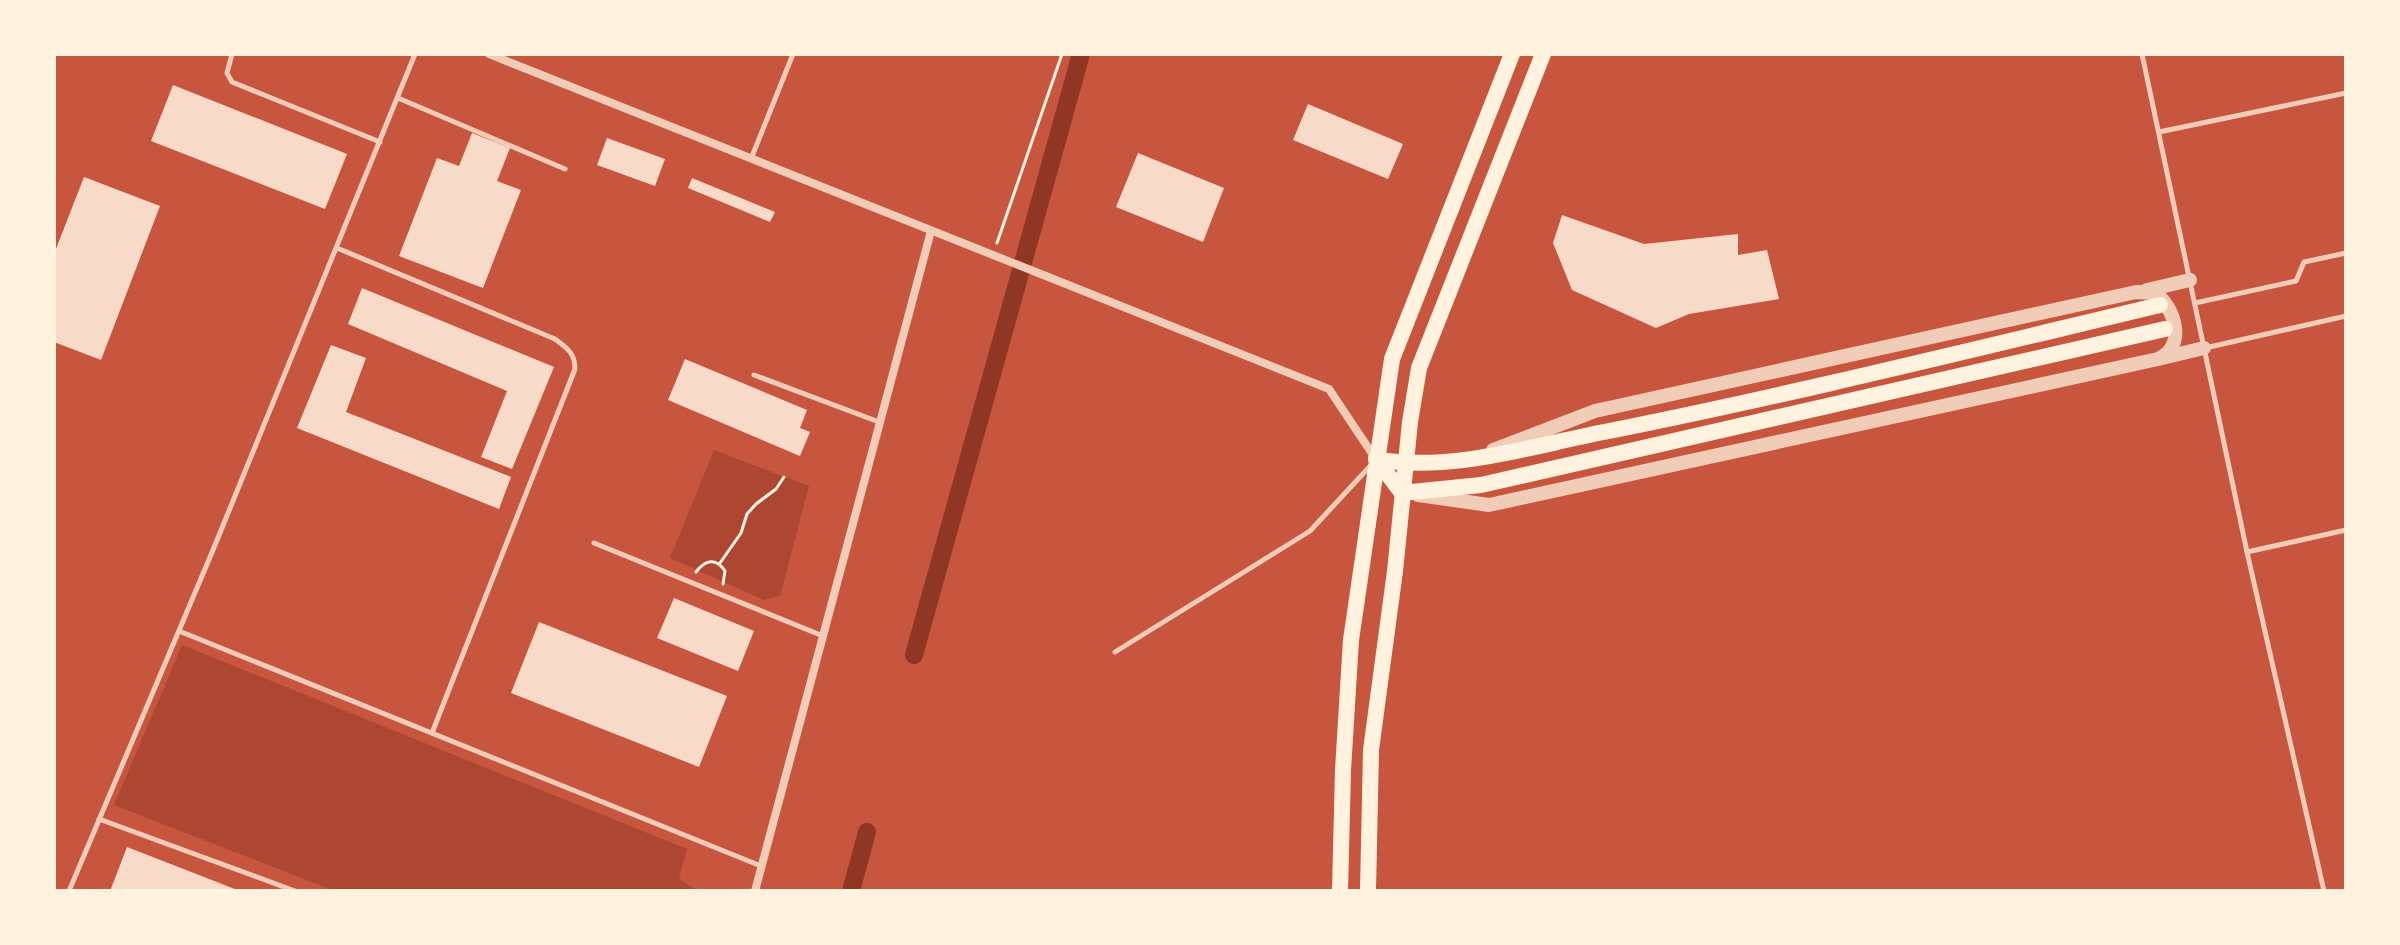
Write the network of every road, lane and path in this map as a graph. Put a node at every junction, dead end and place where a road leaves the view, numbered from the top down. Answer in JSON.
{"nodes":[{"id":1,"x":232,"y":54,"type":"edge"},
{"id":2,"x":415,"y":54,"type":"edge"},
{"id":3,"x":489,"y":54,"type":"edge"},
{"id":4,"x":793,"y":54,"type":"edge"},
{"id":5,"x":1062,"y":54,"type":"edge"},
{"id":6,"x":1512,"y":54,"type":"edge"},
{"id":7,"x":1543,"y":54,"type":"edge"},
{"id":8,"x":2142,"y":54,"type":"edge"},
{"id":9,"x":2346,"y":93,"type":"edge"},
{"id":10,"x":398,"y":98,"type":"junction"},
{"id":11,"x":2159,"y":132,"type":"junction"},
{"id":12,"x":380,"y":142,"type":"junction"},
{"id":13,"x":751,"y":160,"type":"junction"},
{"id":14,"x":565,"y":169,"type":"dead end"},
{"id":15,"x":931,"y":231,"type":"junction"},
{"id":16,"x":337,"y":248,"type":"junction"},
{"id":17,"x":2346,"y":253,"type":"edge"},
{"id":18,"x":994,"y":256,"type":"junction"},
{"id":19,"x":2190,"y":280,"type":"junction"},
{"id":20,"x":2136,"y":292,"type":"junction"},
{"id":21,"x":2195,"y":303,"type":"junction"},
{"id":22,"x":2160,"y":305,"type":"dead end"},
{"id":23,"x":2346,"y":316,"type":"edge"},
{"id":24,"x":2165,"y":329,"type":"dead end"},
{"id":25,"x":2204,"y":348,"type":"junction"},
{"id":26,"x":2158,"y":359,"type":"junction"},
{"id":27,"x":754,"y":375,"type":"dead end"},
{"id":28,"x":879,"y":422,"type":"junction"},
{"id":29,"x":1475,"y":458,"type":"junction"},
{"id":30,"x":1376,"y":459,"type":"junction"},
{"id":31,"x":1405,"y":464,"type":"junction"},
{"id":32,"x":784,"y":477,"type":"dead end"},
{"id":33,"x":1402,"y":493,"type":"junction"},
{"id":34,"x":2346,"y":530,"type":"edge"},
{"id":35,"x":594,"y":543,"type":"dead end"},
{"id":36,"x":2247,"y":552,"type":"junction"},
{"id":37,"x":720,"y":563,"type":"junction"},
{"id":38,"x":690,"y":582,"type":"junction"},
{"id":39,"x":720,"y":595,"type":"junction"},
{"id":40,"x":179,"y":631,"type":"junction"},
{"id":41,"x":823,"y":636,"type":"junction"},
{"id":42,"x":1115,"y":652,"type":"dead end"},
{"id":43,"x":432,"y":733,"type":"junction"},
{"id":44,"x":99,"y":819,"type":"junction"},
{"id":45,"x":761,"y":866,"type":"junction"},
{"id":46,"x":69,"y":891,"type":"edge"},
{"id":47,"x":295,"y":891,"type":"edge"},
{"id":48,"x":755,"y":891,"type":"edge"},
{"id":49,"x":1340,"y":891,"type":"edge"},
{"id":50,"x":1368,"y":891,"type":"edge"},
{"id":51,"x":2324,"y":891,"type":"edge"}],
"edges":[{"from":1,"to":12,"type":"lane"},
{"from":2,"to":10,"type":"lane"},
{"from":3,"to":13,"type":"street"},
{"from":4,"to":13,"type":"lane"},
{"from":5,"to":18,"type":"path"},
{"from":6,"to":30,"type":"main road"},
{"from":7,"to":31,"type":"main road"},
{"from":8,"to":11,"type":"lane"},
{"from":9,"to":11,"type":"lane"},
{"from":10,"to":12,"type":"lane"},
{"from":10,"to":14,"type":"lane"},
{"from":11,"to":19,"type":"lane"},
{"from":12,"to":16,"type":"lane"},
{"from":13,"to":15,"type":"street"},
{"from":15,"to":18,"type":"street"},
{"from":15,"to":28,"type":"street"},
{"from":16,"to":40,"type":"lane"},
{"from":16,"to":43,"type":"lane"},
{"from":17,"to":21,"type":"lane"},
{"from":18,"to":30,"type":"street"},
{"from":19,"to":20,"type":"street"},
{"from":19,"to":21,"type":"lane"},
{"from":20,"to":26,"type":"street"},
{"from":20,"to":29,"type":"street"},
{"from":21,"to":25,"type":"lane"},
{"from":22,"to":29,"type":"main road"},
{"from":23,"to":25,"type":"lane"},
{"from":24,"to":33,"type":"main road"},
{"from":25,"to":26,"type":"street"},
{"from":25,"to":36,"type":"lane"},
{"from":26,"to":33,"type":"street"},
{"from":27,"to":28,"type":"lane"},
{"from":28,"to":41,"type":"street"},
{"from":29,"to":31,"type":"main road"},
{"from":30,"to":31,"type":"main road"},
{"from":30,"to":33,"type":"main road"},
{"from":30,"to":42,"type":"lane"},
{"from":30,"to":49,"type":"main road"},
{"from":31,"to":33,"type":"main road"},
{"from":32,"to":37,"type":"path"},
{"from":33,"to":50,"type":"main road"},
{"from":34,"to":36,"type":"lane"},
{"from":35,"to":38,"type":"lane"},
{"from":36,"to":51,"type":"lane"},
{"from":37,"to":38,"type":"path"},
{"from":37,"to":39,"type":"path"},
{"from":38,"to":39,"type":"lane"},
{"from":39,"to":41,"type":"lane"},
{"from":40,"to":43,"type":"lane"},
{"from":40,"to":44,"type":"lane"},
{"from":41,"to":45,"type":"street"},
{"from":43,"to":45,"type":"lane"},
{"from":44,"to":46,"type":"lane"},
{"from":44,"to":47,"type":"lane"},
{"from":45,"to":48,"type":"street"}]}
